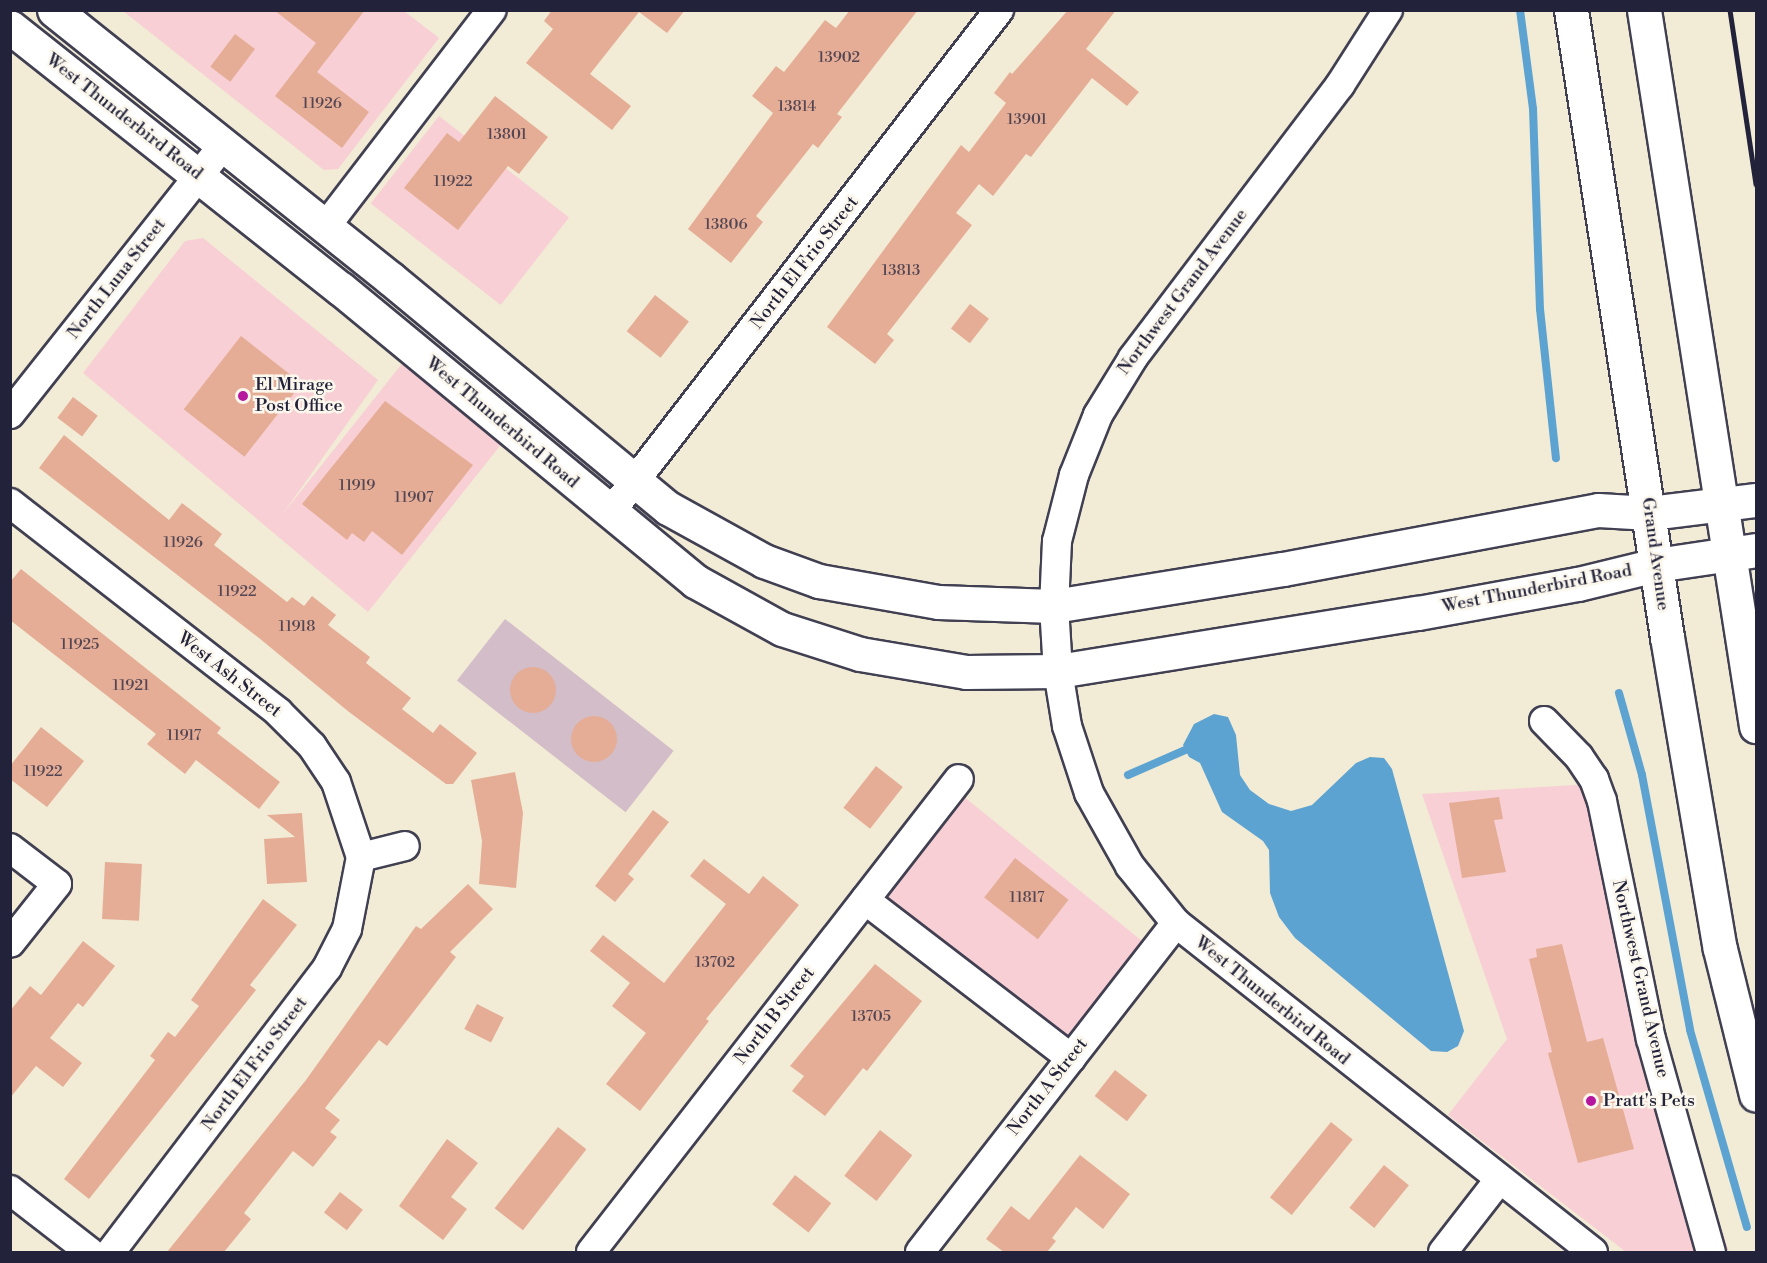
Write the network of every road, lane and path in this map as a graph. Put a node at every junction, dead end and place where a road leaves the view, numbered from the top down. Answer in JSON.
{"nodes":[{"id":1,"x":54,"y":10,"type":"edge"},
{"id":2,"x":492,"y":10,"type":"edge"},
{"id":3,"x":999,"y":10,"type":"edge"},
{"id":4,"x":1388,"y":10,"type":"edge"},
{"id":5,"x":1571,"y":10,"type":"edge"},
{"id":6,"x":1644,"y":10,"type":"edge"},
{"id":7,"x":10,"y":27,"type":"edge"},
{"id":8,"x":223,"y":145,"type":"junction"},
{"id":9,"x":198,"y":176,"type":"junction"},
{"id":10,"x":326,"y":226,"type":"junction"},
{"id":11,"x":10,"y":414,"type":"edge"},
{"id":12,"x":635,"y":482,"type":"junction"},
{"id":13,"x":1756,"y":500,"type":"edge"},
{"id":14,"x":10,"y":503,"type":"edge"},
{"id":15,"x":1721,"y":506,"type":"junction"},
{"id":16,"x":610,"y":513,"type":"junction"},
{"id":17,"x":1650,"y":513,"type":"junction"},
{"id":18,"x":1744,"y":552,"type":"edge"},
{"id":19,"x":1656,"y":565,"type":"junction"},
{"id":20,"x":1054,"y":606,"type":"junction"},
{"id":21,"x":1058,"y":671,"type":"junction"},
{"id":22,"x":1544,"y":721,"type":"dead end"},
{"id":23,"x":1756,"y":726,"type":"edge"},
{"id":24,"x":959,"y":779,"type":"dead end"},
{"id":25,"x":405,"y":846,"type":"dead end"},
{"id":26,"x":10,"y":848,"type":"edge"},
{"id":27,"x":361,"y":857,"type":"junction"},
{"id":28,"x":865,"y":900,"type":"junction"},
{"id":29,"x":1176,"y":922,"type":"junction"},
{"id":30,"x":10,"y":943,"type":"edge"},
{"id":31,"x":1071,"y":1058,"type":"junction"},
{"id":32,"x":1756,"y":1095,"type":"edge"},
{"id":33,"x":1499,"y":1180,"type":"junction"},
{"id":34,"x":10,"y":1190,"type":"edge"},
{"id":35,"x":90,"y":1252,"type":"edge"},
{"id":36,"x":111,"y":1252,"type":"edge"},
{"id":37,"x":591,"y":1252,"type":"edge"},
{"id":38,"x":920,"y":1252,"type":"edge"},
{"id":39,"x":1443,"y":1252,"type":"edge"},
{"id":40,"x":1593,"y":1252,"type":"edge"},
{"id":41,"x":1711,"y":1252,"type":"edge"}],
"edges":[{"from":1,"to":8,"type":"main road"},
{"from":2,"to":10,"type":"street"},
{"from":3,"to":12,"type":"street","name":"North El Frio Street"},
{"from":4,"to":20,"type":"street","name":"Northwest Grand Avenue"},
{"from":5,"to":17,"type":"main road","name":"Grand Avenue"},
{"from":6,"to":15,"type":"main road"},
{"from":7,"to":9,"type":"main road","name":"West Thunderbird Road"},
{"from":8,"to":9,"type":"street","name":"North Luna Street"},
{"from":8,"to":10,"type":"main road"},
{"from":9,"to":11,"type":"street","name":"North Luna Street"},
{"from":9,"to":16,"type":"main road","name":"West Thunderbird Road"},
{"from":10,"to":12,"type":"main road"},
{"from":12,"to":16,"type":"street","name":"North El Frio Street"},
{"from":12,"to":20,"type":"main road"},
{"from":13,"to":15,"type":"main road"},
{"from":14,"to":27,"type":"street","name":"West Ash Street"},
{"from":15,"to":17,"type":"main road"},
{"from":15,"to":18,"type":"main road"},
{"from":16,"to":21,"type":"main road","name":"West Thunderbird Road"},
{"from":17,"to":19,"type":"main road","name":"Grand Avenue"},
{"from":17,"to":20,"type":"main road"},
{"from":18,"to":19,"type":"main road","name":"West Thunderbird Road"},
{"from":18,"to":23,"type":"main road"},
{"from":19,"to":21,"type":"main road","name":"West Thunderbird Road"},
{"from":19,"to":32,"type":"main road","name":"Grand Avenue"},
{"from":20,"to":21,"type":"street","name":"West Thunderbird Road"},
{"from":21,"to":29,"type":"street","name":"West Thunderbird Road"},
{"from":22,"to":41,"type":"street","name":"Northwest Grand Avenue"},
{"from":24,"to":28,"type":"street","name":"North B Street"},
{"from":25,"to":27,"type":"street"},
{"from":26,"to":30,"type":"street"},
{"from":27,"to":36,"type":"street","name":"North El Frio Street"},
{"from":28,"to":31,"type":"street"},
{"from":28,"to":37,"type":"street","name":"North B Street"},
{"from":29,"to":31,"type":"street","name":"North A Street"},
{"from":29,"to":33,"type":"street","name":"West Thunderbird Road"},
{"from":31,"to":38,"type":"street","name":"North A Street"},
{"from":33,"to":39,"type":"street"},
{"from":33,"to":40,"type":"street","name":"West Thunderbird Road"},
{"from":34,"to":35,"type":"street"}]}
